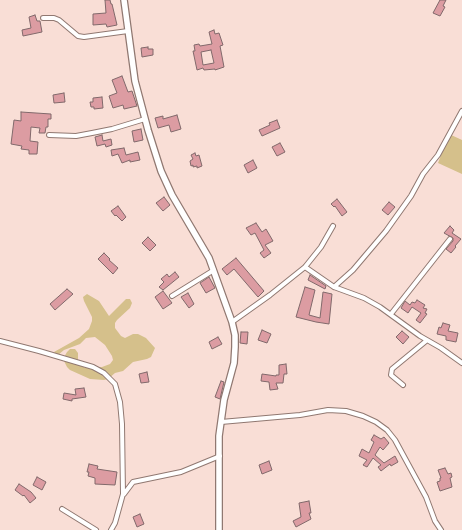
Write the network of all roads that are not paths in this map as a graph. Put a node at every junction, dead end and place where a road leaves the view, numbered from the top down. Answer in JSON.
{"nodes":[{"id":1,"x":124,"y":0,"type":"edge"},
{"id":2,"x":44,"y":18,"type":"dead end"},
{"id":3,"x":128,"y":31,"type":"junction"},
{"id":4,"x":462,"y":111,"type":"edge"},
{"id":5,"x":145,"y":119,"type":"junction"},
{"id":6,"x":50,"y":135,"type":"dead end"},
{"id":7,"x":333,"y":226,"type":"dead end"},
{"id":8,"x":450,"y":239,"type":"dead end"},
{"id":9,"x":305,"y":267,"type":"junction"},
{"id":10,"x":214,"y":270,"type":"junction"},
{"id":11,"x":334,"y":287,"type":"junction"},
{"id":12,"x":172,"y":296,"type":"dead end"},
{"id":13,"x":391,"y":314,"type":"junction"},
{"id":14,"x":232,"y":322,"type":"junction"},
{"id":15,"x":0,"y":341,"type":"edge"},
{"id":16,"x":426,"y":341,"type":"junction"},
{"id":17,"x":462,"y":363,"type":"edge"},
{"id":18,"x":402,"y":385,"type":"dead end"},
{"id":19,"x":221,"y":422,"type":"junction"},
{"id":20,"x":220,"y":456,"type":"junction"},
{"id":21,"x":124,"y":494,"type":"junction"},
{"id":22,"x":62,"y":509,"type":"dead end"},
{"id":23,"x":96,"y":530,"type":"edge"},
{"id":24,"x":111,"y":530,"type":"edge"},
{"id":25,"x":219,"y":530,"type":"edge"},
{"id":26,"x":441,"y":530,"type":"edge"}],
"edges":[{"from":1,"to":3,"type":"street"},
{"from":2,"to":3,"type":"street"},
{"from":3,"to":5,"type":"street"},
{"from":4,"to":11,"type":"street"},
{"from":5,"to":6,"type":"street"},
{"from":5,"to":10,"type":"street"},
{"from":7,"to":9,"type":"street"},
{"from":8,"to":13,"type":"street"},
{"from":9,"to":11,"type":"street"},
{"from":9,"to":14,"type":"street"},
{"from":10,"to":12,"type":"street"},
{"from":10,"to":14,"type":"street"},
{"from":11,"to":13,"type":"street"},
{"from":13,"to":16,"type":"street"},
{"from":14,"to":19,"type":"street"},
{"from":15,"to":21,"type":"street"},
{"from":16,"to":17,"type":"street"},
{"from":16,"to":18,"type":"street"},
{"from":19,"to":20,"type":"street"},
{"from":19,"to":26,"type":"street"},
{"from":20,"to":21,"type":"street"},
{"from":20,"to":25,"type":"street"},
{"from":21,"to":24,"type":"street"},
{"from":22,"to":23,"type":"street"}]}
